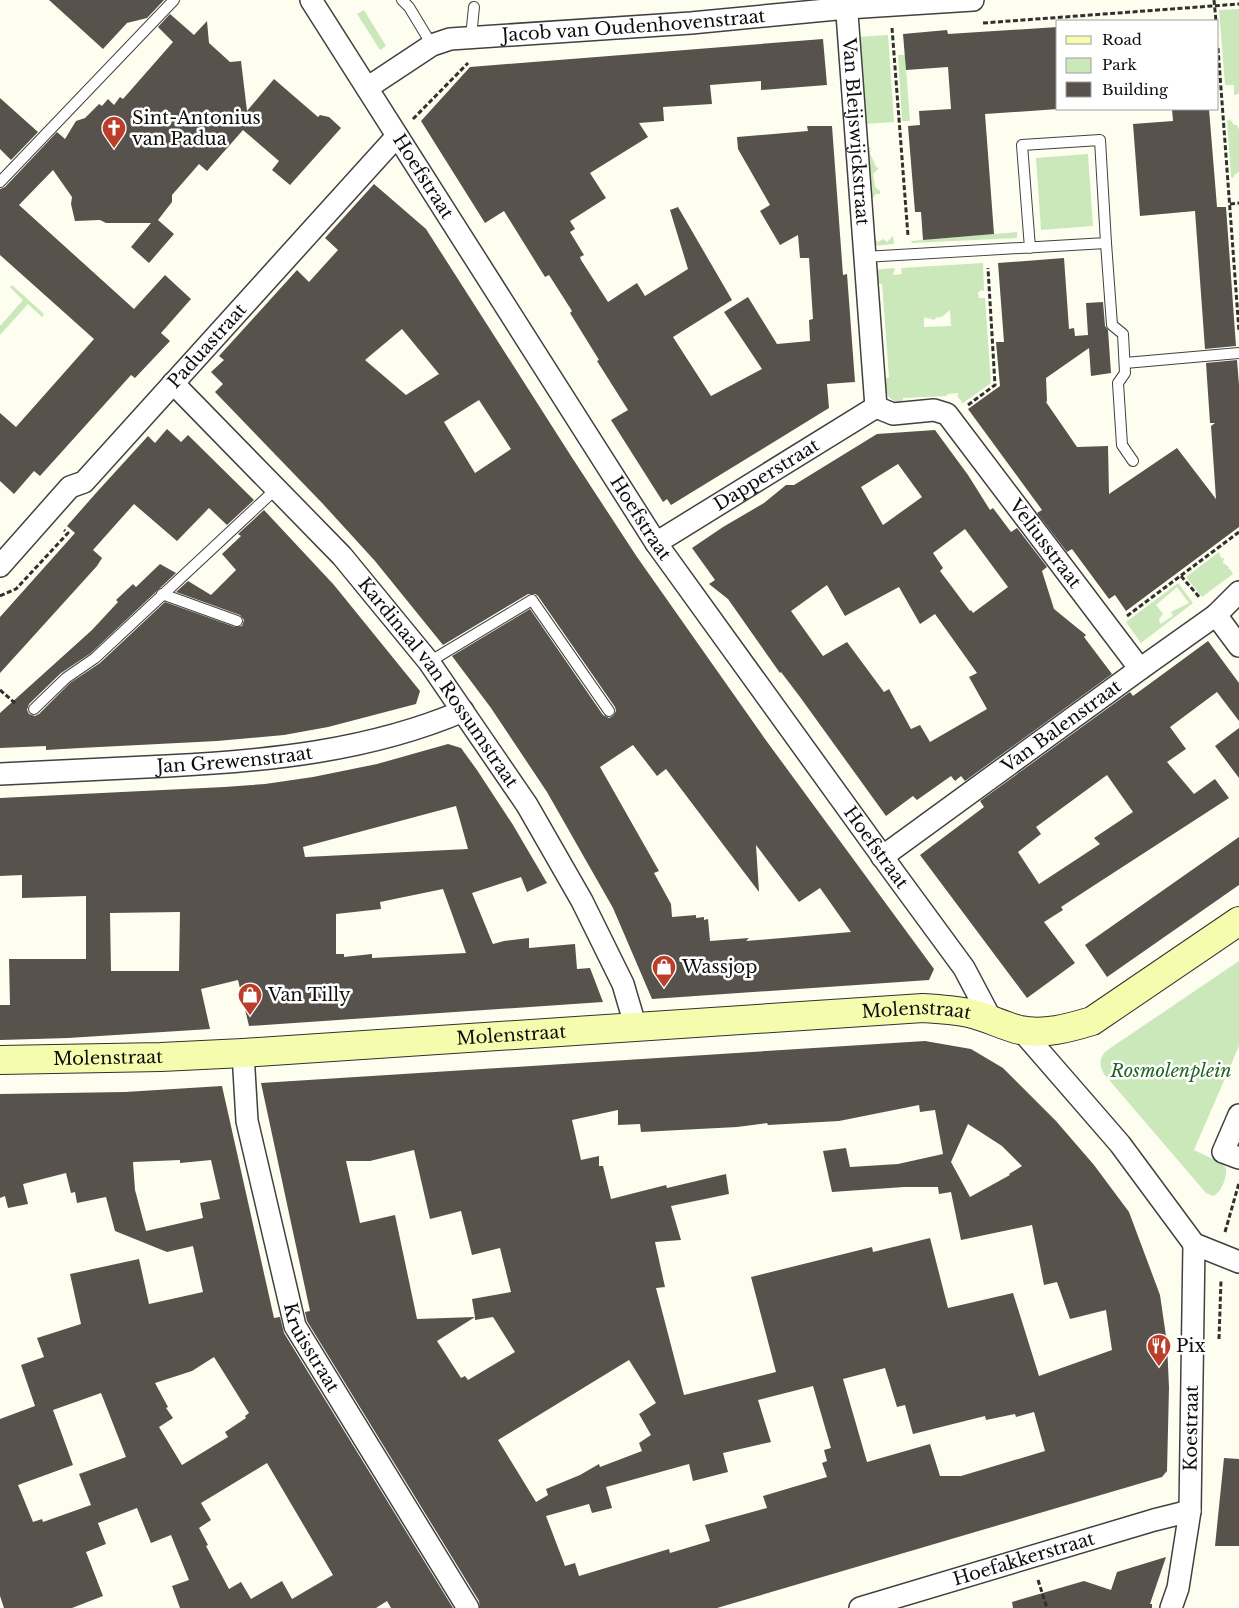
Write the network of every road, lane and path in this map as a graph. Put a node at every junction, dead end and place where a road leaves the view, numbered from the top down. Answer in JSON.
{"nodes":[{"id":1,"x":174,"y":0,"type":"edge"},
{"id":2,"x":311,"y":0,"type":"edge"},
{"id":3,"x":402,"y":0,"type":"edge"},
{"id":4,"x":973,"y":0,"type":"edge"},
{"id":5,"x":1214,"y":0,"type":"edge"},
{"id":6,"x":846,"y":4,"type":"edge"},
{"id":7,"x":1239,"y":4,"type":"edge"},
{"id":8,"x":889,"y":6,"type":"junction"},
{"id":9,"x":1214,"y":6,"type":"junction"},
{"id":10,"x":474,"y":7,"type":"dead end"},
{"id":11,"x":1216,"y":20,"type":"edge"},
{"id":12,"x":980,"y":24,"type":"dead end"},
{"id":13,"x":902,"y":29,"type":"dead end"},
{"id":14,"x":892,"y":30,"type":"junction"},
{"id":15,"x":470,"y":37,"type":"junction"},
{"id":16,"x":432,"y":45,"type":"junction"},
{"id":17,"x":1219,"y":61,"type":"edge"},
{"id":18,"x":478,"y":62,"type":"dead end"},
{"id":19,"x":367,"y":88,"type":"junction"},
{"id":20,"x":397,"y":136,"type":"junction"},
{"id":21,"x":0,"y":182,"type":"edge"},
{"id":22,"x":1239,"y":203,"type":"edge"},
{"id":23,"x":1230,"y":204,"type":"junction"},
{"id":24,"x":1106,"y":242,"type":"junction"},
{"id":25,"x":1030,"y":248,"type":"junction"},
{"id":26,"x":987,"y":251,"type":"junction"},
{"id":27,"x":909,"y":254,"type":"junction"},
{"id":28,"x":864,"y":257,"type":"junction"},
{"id":29,"x":1239,"y":331,"type":"edge"},
{"id":30,"x":1239,"y":354,"type":"edge"},
{"id":31,"x":1125,"y":363,"type":"junction"},
{"id":32,"x":173,"y":383,"type":"junction"},
{"id":33,"x":876,"y":407,"type":"junction"},
{"id":34,"x":952,"y":418,"type":"junction"},
{"id":35,"x":1133,"y":461,"type":"dead end"},
{"id":36,"x":276,"y":488,"type":"junction"},
{"id":37,"x":1239,"y":532,"type":"edge"},
{"id":38,"x":656,"y":543,"type":"junction"},
{"id":39,"x":4,"y":551,"type":"edge"},
{"id":40,"x":1239,"y":592,"type":"edge"},
{"id":41,"x":162,"y":594,"type":"junction"},
{"id":42,"x":1216,"y":615,"type":"junction"},
{"id":43,"x":237,"y":621,"type":"dead end"},
{"id":44,"x":1110,"y":629,"type":"junction"},
{"id":45,"x":1239,"y":646,"type":"edge"},
{"id":46,"x":429,"y":662,"type":"junction"},
{"id":47,"x":1140,"y":669,"type":"junction"},
{"id":48,"x":34,"y":709,"type":"dead end"},
{"id":49,"x":463,"y":711,"type":"junction"},
{"id":50,"x":609,"y":711,"type":"dead end"},
{"id":51,"x":0,"y":774,"type":"edge"},
{"id":52,"x":882,"y":857,"type":"junction"},
{"id":53,"x":1239,"y":921,"type":"edge"},
{"id":54,"x":992,"y":1021,"type":"junction"},
{"id":55,"x":636,"y":1028,"type":"junction"},
{"id":56,"x":1021,"y":1030,"type":"junction"},
{"id":57,"x":243,"y":1053,"type":"junction"},
{"id":58,"x":0,"y":1060,"type":"edge"},
{"id":59,"x":1239,"y":1115,"type":"edge"},
{"id":60,"x":1239,"y":1158,"type":"edge"},
{"id":61,"x":1239,"y":1183,"type":"edge"},
{"id":62,"x":1194,"y":1244,"type":"junction"},
{"id":63,"x":1230,"y":1258,"type":"edge"},
{"id":64,"x":1190,"y":1511,"type":"junction"},
{"id":65,"x":1031,"y":1557,"type":"junction"},
{"id":66,"x":468,"y":1608,"type":"edge"},
{"id":67,"x":860,"y":1608,"type":"edge"},
{"id":68,"x":1047,"y":1608,"type":"edge"},
{"id":69,"x":1171,"y":1608,"type":"edge"}],
"edges":[{"from":1,"to":21,"type":"lane"},
{"from":2,"to":19,"type":"street","name":"Hoefstraat"},
{"from":3,"to":16,"type":"lane"},
{"from":4,"to":8,"type":"street","name":"Jacob van Oudenhovenstraat"},
{"from":5,"to":9,"type":"path"},
{"from":6,"to":8,"type":"street","name":"Jacob van Oudenhovenstraat"},
{"from":6,"to":15,"type":"street","name":"Jacob van Oudenhovenstraat"},
{"from":6,"to":28,"type":"street","name":"Van Bleijswijckstraat"},
{"from":7,"to":9,"type":"path"},
{"from":8,"to":14,"type":"path"},
{"from":9,"to":11,"type":"path"},
{"from":9,"to":12,"type":"path"},
{"from":10,"to":15,"type":"lane"},
{"from":13,"to":14,"type":"path"},
{"from":14,"to":27,"type":"path"},
{"from":15,"to":16,"type":"street","name":"Jacob van Oudenhovenstraat"},
{"from":16,"to":19,"type":"street","name":"Jacob van Oudenhovenstraat"},
{"from":17,"to":23,"type":"path"},
{"from":18,"to":20,"type":"path"},
{"from":19,"to":20,"type":"street","name":"Hoefstraat"},
{"from":20,"to":32,"type":"street","name":"Paduastraat"},
{"from":20,"to":38,"type":"street","name":"Hoefstraat"},
{"from":22,"to":23,"type":"path"},
{"from":23,"to":29,"type":"path"},
{"from":24,"to":25,"type":"lane"},
{"from":24,"to":25,"type":"lane"},
{"from":24,"to":31,"type":"lane"},
{"from":25,"to":26,"type":"lane"},
{"from":26,"to":27,"type":"lane"},
{"from":26,"to":34,"type":"path"},
{"from":27,"to":28,"type":"lane"},
{"from":28,"to":33,"type":"street","name":"Van Bleijswijckstraat"},
{"from":30,"to":31,"type":"lane"},
{"from":31,"to":35,"type":"lane"},
{"from":32,"to":36,"type":"street","name":"Kardinaal van Rossumstraat"},
{"from":32,"to":39,"type":"street","name":"Paduastraat"},
{"from":33,"to":34,"type":"street"},
{"from":33,"to":38,"type":"street","name":"Dapperstraat"},
{"from":34,"to":44,"type":"street","name":"Veliusstraat"},
{"from":36,"to":41,"type":"lane"},
{"from":36,"to":46,"type":"street","name":"Kardinaal van Rossumstraat"},
{"from":37,"to":44,"type":"path"},
{"from":38,"to":52,"type":"street","name":"Hoefstraat"},
{"from":40,"to":42,"type":"street","name":"Van Balenstraat"},
{"from":41,"to":43,"type":"lane"},
{"from":41,"to":48,"type":"lane"},
{"from":42,"to":45,"type":"street"},
{"from":42,"to":47,"type":"street","name":"Van Balenstraat"},
{"from":44,"to":47,"type":"street","name":"Veliusstraat"},
{"from":46,"to":49,"type":"street","name":"Kardinaal van Rossumstraat"},
{"from":46,"to":50,"type":"lane"},
{"from":47,"to":52,"type":"street","name":"Van Balenstraat"},
{"from":49,"to":51,"type":"street","name":"Jan Grewenstraat"},
{"from":49,"to":55,"type":"street","name":"Kardinaal van Rossumstraat"},
{"from":52,"to":54,"type":"street","name":"Hoefstraat"},
{"from":53,"to":56,"type":"street"},
{"from":54,"to":55,"type":"street","name":"Molenstraat"},
{"from":54,"to":56,"type":"street","name":"Molenstraat"},
{"from":55,"to":57,"type":"street","name":"Molenstraat"},
{"from":56,"to":62,"type":"street"},
{"from":57,"to":58,"type":"street","name":"Molenstraat"},
{"from":57,"to":66,"type":"street","name":"Kruisstraat"},
{"from":59,"to":60,"type":"street"},
{"from":61,"to":63,"type":"path"},
{"from":62,"to":63,"type":"street"},
{"from":62,"to":64,"type":"street","name":"Koestraat"},
{"from":64,"to":65,"type":"street","name":"Hoefakkerstraat"},
{"from":64,"to":69,"type":"street","name":"Koestraat"},
{"from":65,"to":67,"type":"street","name":"Hoefakkerstraat"},
{"from":65,"to":68,"type":"path"}]}
